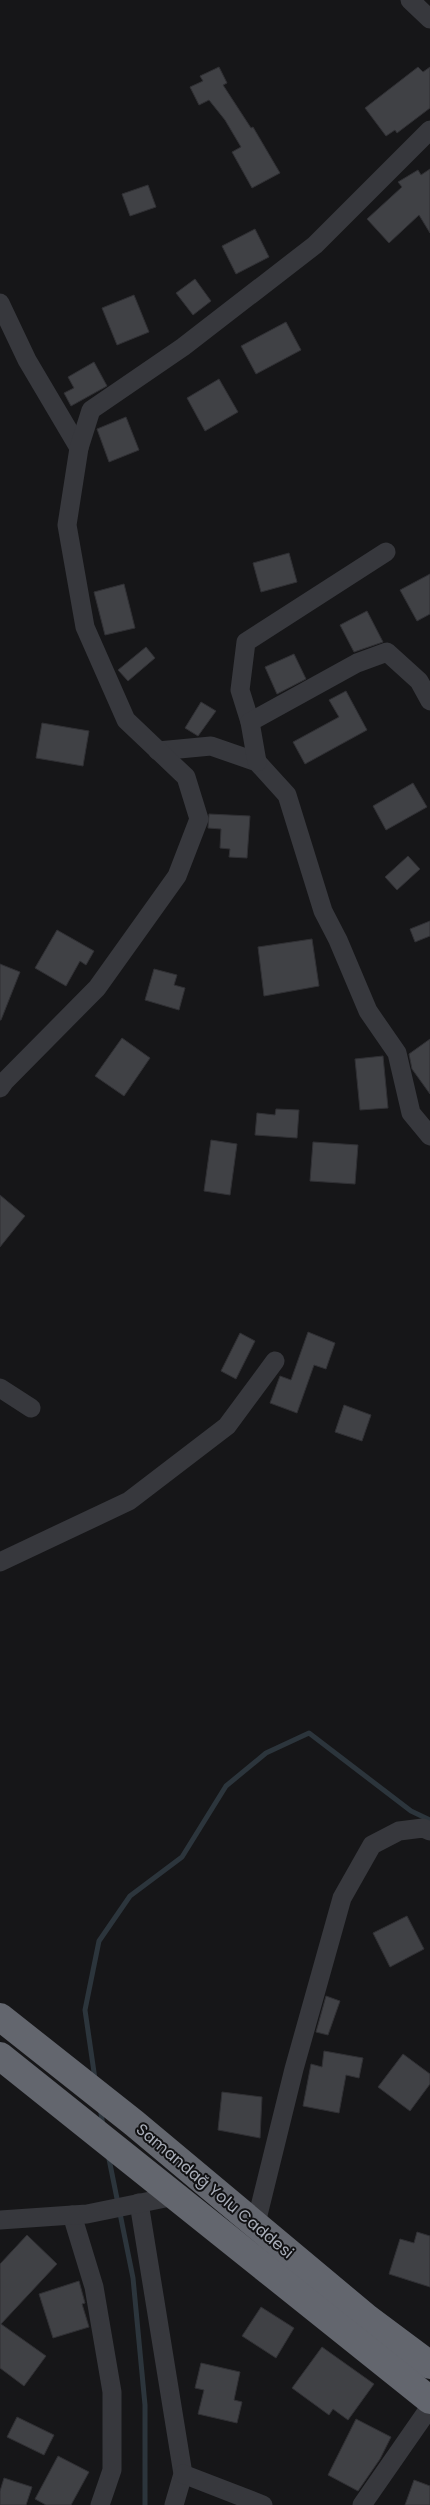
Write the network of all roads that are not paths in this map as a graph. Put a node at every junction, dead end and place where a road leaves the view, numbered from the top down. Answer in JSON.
{"nodes":[{"id":1,"x":410,"y":0,"type":"edge"},
{"id":2,"x":430,"y":18,"type":"edge"},
{"id":3,"x":430,"y":130,"type":"edge"},
{"id":4,"x":0,"y":303,"type":"edge"},
{"id":5,"x":79,"y":448,"type":"junction"},
{"id":6,"x":386,"y":552,"type":"dead end"},
{"id":7,"x":430,"y":701,"type":"edge"},
{"id":8,"x":250,"y":722,"type":"junction"},
{"id":9,"x":158,"y":751,"type":"junction"},
{"id":10,"x":257,"y":762,"type":"junction"},
{"id":11,"x":0,"y":1088,"type":"edge"},
{"id":12,"x":430,"y":1136,"type":"edge"},
{"id":13,"x":275,"y":1360,"type":"dead end"},
{"id":14,"x":0,"y":1388,"type":"edge"},
{"id":15,"x":30,"y":1408,"type":"dead end"},
{"id":16,"x":0,"y":1562,"type":"edge"},
{"id":17,"x":430,"y":1831,"type":"edge"},
{"id":18,"x":1,"y":2018,"type":"edge"},
{"id":19,"x":10,"y":2064,"type":"edge"},
{"id":20,"x":175,"y":2196,"type":"junction"},
{"id":21,"x":134,"y":2204,"type":"junction"},
{"id":22,"x":72,"y":2215,"type":"junction"},
{"id":23,"x":0,"y":2220,"type":"edge"},
{"id":24,"x":256,"y":2223,"type":"junction"},
{"id":25,"x":430,"y":2365,"type":"edge"},
{"id":26,"x":430,"y":2400,"type":"edge"},
{"id":27,"x":430,"y":2407,"type":"edge"},
{"id":28,"x":183,"y":2474,"type":"junction"},
{"id":29,"x":100,"y":2505,"type":"edge"},
{"id":30,"x":174,"y":2505,"type":"edge"},
{"id":31,"x":263,"y":2505,"type":"edge"},
{"id":32,"x":362,"y":2505,"type":"edge"}],
"edges":[{"from":1,"to":2,"type":"street"},
{"from":3,"to":5,"type":"street"},
{"from":4,"to":5,"type":"street"},
{"from":5,"to":9,"type":"street"},
{"from":6,"to":8,"type":"street"},
{"from":7,"to":8,"type":"street"},
{"from":8,"to":10,"type":"street"},
{"from":9,"to":10,"type":"street"},
{"from":9,"to":11,"type":"street"},
{"from":10,"to":12,"type":"street"},
{"from":13,"to":16,"type":"street"},
{"from":14,"to":15,"type":"street"},
{"from":17,"to":24,"type":"street"},
{"from":18,"to":24,"type":"highway","name":"Samandağ Yolu Caddesi"},
{"from":19,"to":20,"type":"highway","name":"Samandağ Yolu Caddesi"},
{"from":20,"to":21,"type":"street"},
{"from":20,"to":26,"type":"highway","name":"Samandağ Yolu Caddesi"},
{"from":21,"to":22,"type":"street"},
{"from":21,"to":28,"type":"street"},
{"from":22,"to":23,"type":"street"},
{"from":22,"to":29,"type":"street"},
{"from":24,"to":25,"type":"highway","name":"Samandağ Yolu Caddesi"},
{"from":27,"to":32,"type":"street"},
{"from":28,"to":30,"type":"street"},
{"from":28,"to":31,"type":"street"}]}
